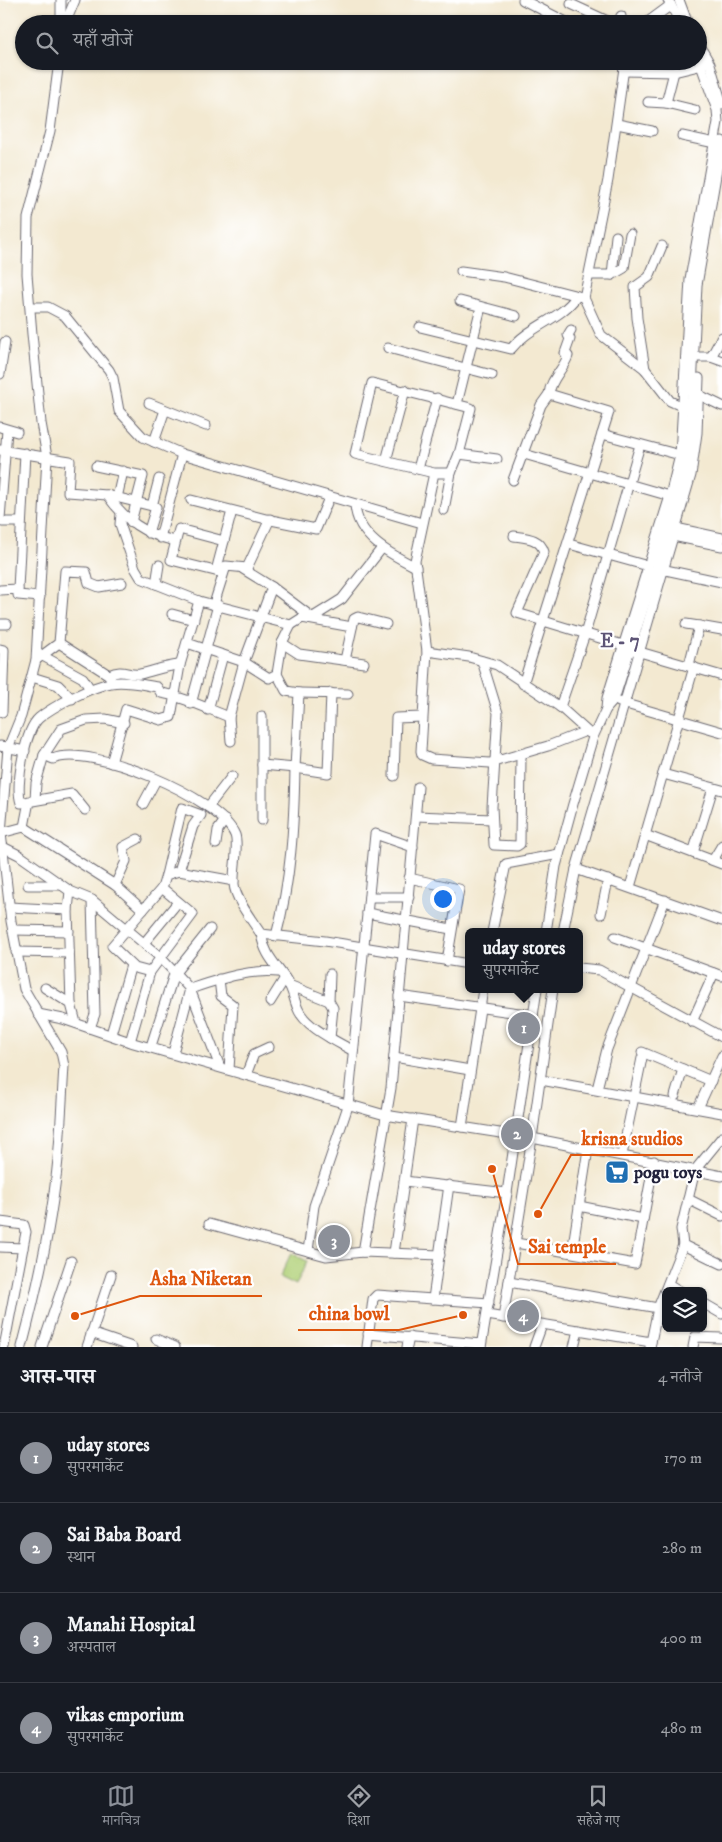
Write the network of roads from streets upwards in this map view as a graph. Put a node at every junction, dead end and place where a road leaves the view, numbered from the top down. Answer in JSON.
{"nodes":[{"id":1,"x":61,"y":0,"type":"edge"},
{"id":2,"x":75,"y":0,"type":"edge"},
{"id":3,"x":523,"y":0,"type":"edge"},
{"id":4,"x":673,"y":2,"type":"edge"},
{"id":5,"x":571,"y":4,"type":"dead end"},
{"id":6,"x":61,"y":15,"type":"edge"},
{"id":7,"x":69,"y":15,"type":"edge"},
{"id":8,"x":552,"y":15,"type":"edge"},
{"id":9,"x":595,"y":15,"type":"edge"},
{"id":10,"x":656,"y":15,"type":"edge"},
{"id":11,"x":678,"y":15,"type":"edge"},
{"id":12,"x":682,"y":15,"type":"edge"},
{"id":13,"x":707,"y":59,"type":"edge"},
{"id":14,"x":58,"y":70,"type":"edge"},
{"id":15,"x":624,"y":70,"type":"edge"},
{"id":16,"x":658,"y":70,"type":"edge"},
{"id":17,"x":682,"y":70,"type":"edge"},
{"id":18,"x":704,"y":70,"type":"edge"},
{"id":19,"x":674,"y":72,"type":"junction"},
{"id":20,"x":720,"y":93,"type":"edge"},
{"id":21,"x":648,"y":102,"type":"dead end"},
{"id":22,"x":666,"y":103,"type":"junction"},
{"id":23,"x":722,"y":104,"type":"edge"},
{"id":24,"x":695,"y":110,"type":"dead end"},
{"id":25,"x":617,"y":124,"type":"junction"},
{"id":26,"x":652,"y":131,"type":"dead end"},
{"id":27,"x":682,"y":136,"type":"dead end"},
{"id":28,"x":718,"y":142,"type":"edge"},
{"id":29,"x":630,"y":234,"type":"dead end"},
{"id":30,"x":616,"y":236,"type":"dead end"},
{"id":31,"x":662,"y":246,"type":"dead end"},
{"id":32,"x":461,"y":271,"type":"dead end"},
{"id":33,"x":590,"y":274,"type":"junction"},
{"id":34,"x":612,"y":275,"type":"junction"},
{"id":35,"x":581,"y":297,"type":"junction"},
{"id":36,"x":460,"y":301,"type":"dead end"},
{"id":37,"x":481,"y":306,"type":"junction"},
{"id":38,"x":31,"y":307,"type":"junction"},
{"id":39,"x":516,"y":316,"type":"dead end"},
{"id":40,"x":420,"y":327,"type":"dead end"},
{"id":41,"x":570,"y":330,"type":"dead end"},
{"id":42,"x":722,"y":337,"type":"edge"},
{"id":43,"x":473,"y":340,"type":"junction"},
{"id":44,"x":5,"y":342,"type":"dead end"},
{"id":45,"x":388,"y":348,"type":"dead end"},
{"id":46,"x":692,"y":357,"type":"junction"},
{"id":47,"x":711,"y":357,"type":"junction"},
{"id":48,"x":722,"y":361,"type":"edge"},
{"id":49,"x":466,"y":368,"type":"junction"},
{"id":50,"x":645,"y":369,"type":"junction"},
{"id":51,"x":0,"y":374,"type":"edge"},
{"id":52,"x":492,"y":375,"type":"dead end"},
{"id":53,"x":405,"y":390,"type":"junction"},
{"id":54,"x":695,"y":393,"type":"junction"},
{"id":55,"x":549,"y":394,"type":"junction"},
{"id":56,"x":437,"y":398,"type":"junction"},
{"id":57,"x":149,"y":404,"type":"dead end"},
{"id":58,"x":457,"y":404,"type":"junction"},
{"id":59,"x":722,"y":406,"type":"edge"},
{"id":60,"x":688,"y":409,"type":"junction"},
{"id":61,"x":165,"y":410,"type":"junction"},
{"id":62,"x":206,"y":426,"type":"dead end"},
{"id":63,"x":4,"y":429,"type":"edge"},
{"id":64,"x":17,"y":432,"type":"dead end"},
{"id":65,"x":602,"y":434,"type":"junction"},
{"id":66,"x":154,"y":442,"type":"junction"},
{"id":67,"x":640,"y":444,"type":"junction"},
{"id":68,"x":2,"y":451,"type":"edge"},
{"id":69,"x":25,"y":453,"type":"junction"},
{"id":70,"x":182,"y":454,"type":"junction"},
{"id":71,"x":459,"y":454,"type":"junction"},
{"id":72,"x":524,"y":454,"type":"junction"},
{"id":73,"x":680,"y":455,"type":"junction"},
{"id":74,"x":47,"y":457,"type":"junction"},
{"id":75,"x":497,"y":459,"type":"dead end"},
{"id":76,"x":386,"y":461,"type":"junction"},
{"id":77,"x":96,"y":466,"type":"dead end"},
{"id":78,"x":418,"y":469,"type":"junction"},
{"id":79,"x":123,"y":471,"type":"junction"},
{"id":80,"x":434,"y":473,"type":"junction"},
{"id":81,"x":451,"y":473,"type":"junction"},
{"id":82,"x":589,"y":474,"type":"junction"},
{"id":83,"x":160,"y":479,"type":"dead end"},
{"id":84,"x":513,"y":480,"type":"dead end"},
{"id":85,"x":628,"y":485,"type":"junction"},
{"id":86,"x":107,"y":495,"type":"junction"},
{"id":87,"x":670,"y":496,"type":"junction"},
{"id":88,"x":117,"y":498,"type":"junction"},
{"id":89,"x":330,"y":498,"type":"junction"},
{"id":90,"x":191,"y":500,"type":"dead end"},
{"id":91,"x":1,"y":501,"type":"edge"},
{"id":92,"x":137,"y":503,"type":"junction"},
{"id":93,"x":355,"y":505,"type":"junction"},
{"id":94,"x":152,"y":506,"type":"junction"},
{"id":95,"x":444,"y":510,"type":"dead end"},
{"id":96,"x":232,"y":511,"type":"junction"},
{"id":97,"x":121,"y":514,"type":"junction"},
{"id":98,"x":270,"y":520,"type":"junction"},
{"id":99,"x":21,"y":522,"type":"junction"},
{"id":100,"x":131,"y":522,"type":"junction"},
{"id":101,"x":422,"y":523,"type":"junction"},
{"id":102,"x":722,"y":527,"type":"edge"},
{"id":103,"x":668,"y":530,"type":"junction"},
{"id":104,"x":148,"y":533,"type":"junction"},
{"id":105,"x":514,"y":536,"type":"dead end"},
{"id":106,"x":160,"y":538,"type":"junction"},
{"id":107,"x":721,"y":540,"type":"edge"},
{"id":108,"x":176,"y":541,"type":"junction"},
{"id":109,"x":224,"y":541,"type":"junction"},
{"id":110,"x":569,"y":544,"type":"junction"},
{"id":111,"x":382,"y":548,"type":"junction"},
{"id":112,"x":607,"y":555,"type":"junction"},
{"id":113,"x":159,"y":565,"type":"dead end"},
{"id":114,"x":416,"y":567,"type":"junction"},
{"id":115,"x":656,"y":568,"type":"junction"},
{"id":116,"x":243,"y":569,"type":"junction"},
{"id":117,"x":220,"y":572,"type":"junction"},
{"id":118,"x":722,"y":582,"type":"edge"},
{"id":119,"x":122,"y":583,"type":"dead end"},
{"id":120,"x":156,"y":584,"type":"junction"},
{"id":121,"x":272,"y":587,"type":"junction"},
{"id":122,"x":18,"y":589,"type":"junction"},
{"id":123,"x":0,"y":590,"type":"edge"},
{"id":124,"x":40,"y":597,"type":"junction"},
{"id":125,"x":199,"y":600,"type":"junction"},
{"id":126,"x":216,"y":605,"type":"junction"},
{"id":127,"x":172,"y":614,"type":"dead end"},
{"id":128,"x":260,"y":617,"type":"junction"},
{"id":129,"x":312,"y":618,"type":"junction"},
{"id":130,"x":194,"y":620,"type":"junction"},
{"id":131,"x":544,"y":621,"type":"junction"},
{"id":132,"x":386,"y":624,"type":"dead end"},
{"id":133,"x":686,"y":624,"type":"dead end"},
{"id":134,"x":291,"y":625,"type":"junction"},
{"id":135,"x":699,"y":626,"type":"junction"},
{"id":136,"x":352,"y":627,"type":"junction"},
{"id":137,"x":722,"y":630,"type":"edge"},
{"id":138,"x":585,"y":634,"type":"junction"},
{"id":139,"x":59,"y":643,"type":"junction"},
{"id":140,"x":187,"y":643,"type":"junction"},
{"id":141,"x":282,"y":643,"type":"junction"},
{"id":142,"x":205,"y":648,"type":"junction"},
{"id":143,"x":0,"y":649,"type":"edge"},
{"id":144,"x":631,"y":649,"type":"junction"},
{"id":145,"x":426,"y":651,"type":"junction"},
{"id":146,"x":223,"y":655,"type":"junction"},
{"id":147,"x":39,"y":657,"type":"junction"},
{"id":148,"x":345,"y":660,"type":"junction"},
{"id":149,"x":482,"y":661,"type":"junction"},
{"id":150,"x":244,"y":662,"type":"junction"},
{"id":151,"x":364,"y":663,"type":"dead end"},
{"id":152,"x":180,"y":665,"type":"junction"},
{"id":153,"x":692,"y":666,"type":"junction"},
{"id":154,"x":277,"y":674,"type":"junction"},
{"id":155,"x":722,"y":676,"type":"edge"},
{"id":156,"x":32,"y":677,"type":"junction"},
{"id":157,"x":110,"y":678,"type":"junction"},
{"id":158,"x":523,"y":684,"type":"junction"},
{"id":159,"x":90,"y":689,"type":"junction"},
{"id":160,"x":299,"y":693,"type":"junction"},
{"id":161,"x":331,"y":693,"type":"junction"},
{"id":162,"x":348,"y":694,"type":"dead end"},
{"id":163,"x":175,"y":695,"type":"junction"},
{"id":164,"x":72,"y":699,"type":"junction"},
{"id":165,"x":610,"y":699,"type":"junction"},
{"id":166,"x":624,"y":703,"type":"junction"},
{"id":167,"x":191,"y":704,"type":"junction"},
{"id":168,"x":560,"y":707,"type":"junction"},
{"id":169,"x":208,"y":710,"type":"junction"},
{"id":170,"x":2,"y":712,"type":"dead end"},
{"id":171,"x":262,"y":716,"type":"dead end"},
{"id":172,"x":229,"y":717,"type":"junction"},
{"id":173,"x":422,"y":717,"type":"junction"},
{"id":174,"x":680,"y":720,"type":"junction"},
{"id":175,"x":124,"y":722,"type":"junction"},
{"id":176,"x":722,"y":732,"type":"edge"},
{"id":177,"x":590,"y":734,"type":"junction"},
{"id":178,"x":231,"y":741,"type":"dead end"},
{"id":179,"x":4,"y":747,"type":"edge"},
{"id":180,"x":25,"y":751,"type":"junction"},
{"id":181,"x":44,"y":755,"type":"junction"},
{"id":182,"x":521,"y":755,"type":"junction"},
{"id":183,"x":495,"y":762,"type":"junction"},
{"id":184,"x":111,"y":763,"type":"junction"},
{"id":185,"x":262,"y":765,"type":"junction"},
{"id":186,"x":295,"y":768,"type":"junction"},
{"id":187,"x":663,"y":774,"type":"junction"},
{"id":188,"x":232,"y":776,"type":"dead end"},
{"id":189,"x":394,"y":776,"type":"dead end"},
{"id":190,"x":156,"y":780,"type":"junction"},
{"id":191,"x":418,"y":787,"type":"dead end"},
{"id":192,"x":718,"y":789,"type":"edge"},
{"id":193,"x":32,"y":801,"type":"junction"},
{"id":194,"x":143,"y":804,"type":"dead end"},
{"id":195,"x":208,"y":806,"type":"junction"},
{"id":196,"x":85,"y":810,"type":"dead end"},
{"id":197,"x":201,"y":815,"type":"junction"},
{"id":198,"x":416,"y":816,"type":"junction"},
{"id":199,"x":492,"y":819,"type":"junction"},
{"id":200,"x":225,"y":820,"type":"junction"},
{"id":201,"x":262,"y":820,"type":"dead end"},
{"id":202,"x":24,"y":827,"type":"junction"},
{"id":203,"x":1,"y":834,"type":"edge"},
{"id":204,"x":645,"y":835,"type":"junction"},
{"id":205,"x":138,"y":839,"type":"dead end"},
{"id":206,"x":216,"y":844,"type":"dead end"},
{"id":207,"x":722,"y":845,"type":"edge"},
{"id":208,"x":3,"y":847,"type":"junction"},
{"id":209,"x":413,"y":847,"type":"junction"},
{"id":210,"x":693,"y":853,"type":"junction"},
{"id":211,"x":559,"y":854,"type":"junction"},
{"id":212,"x":712,"y":860,"type":"junction"},
{"id":213,"x":722,"y":864,"type":"edge"},
{"id":214,"x":576,"y":869,"type":"junction"},
{"id":215,"x":179,"y":871,"type":"junction"},
{"id":216,"x":166,"y":874,"type":"junction"},
{"id":217,"x":409,"y":878,"type":"junction"},
{"id":218,"x":608,"y":880,"type":"junction"},
{"id":219,"x":234,"y":881,"type":"junction"},
{"id":220,"x":28,"y":885,"type":"dead end"},
{"id":221,"x":61,"y":885,"type":"junction"},
{"id":222,"x":115,"y":885,"type":"junction"},
{"id":223,"x":630,"y":887,"type":"junction"},
{"id":224,"x":162,"y":888,"type":"junction"},
{"id":225,"x":70,"y":891,"type":"junction"},
{"id":226,"x":369,"y":897,"type":"junction"},
{"id":227,"x":409,"y":897,"type":"junction"},
{"id":228,"x":92,"y":900,"type":"junction"},
{"id":229,"x":665,"y":900,"type":"junction"},
{"id":230,"x":178,"y":902,"type":"junction"},
{"id":231,"x":9,"y":907,"type":"junction"},
{"id":232,"x":68,"y":910,"type":"junction"},
{"id":233,"x":143,"y":910,"type":"junction"},
{"id":234,"x":367,"y":913,"type":"junction"},
{"id":235,"x":600,"y":914,"type":"dead end"},
{"id":236,"x":407,"y":919,"type":"junction"},
{"id":237,"x":722,"y":921,"type":"edge"},
{"id":238,"x":128,"y":928,"type":"junction"},
{"id":239,"x":493,"y":928,"type":"edge"},
{"id":240,"x":547,"y":928,"type":"edge"},
{"id":241,"x":564,"y":928,"type":"edge"},
{"id":242,"x":210,"y":929,"type":"dead end"},
{"id":243,"x":451,"y":929,"type":"junction"},
{"id":244,"x":13,"y":930,"type":"junction"},
{"id":245,"x":69,"y":931,"type":"junction"},
{"id":246,"x":261,"y":934,"type":"junction"},
{"id":247,"x":276,"y":936,"type":"junction"},
{"id":248,"x":615,"y":937,"type":"dead end"},
{"id":249,"x":145,"y":942,"type":"junction"},
{"id":250,"x":363,"y":948,"type":"junction"},
{"id":251,"x":646,"y":948,"type":"junction"},
{"id":252,"x":16,"y":952,"type":"junction"},
{"id":253,"x":69,"y":953,"type":"junction"},
{"id":254,"x":403,"y":954,"type":"junction"},
{"id":255,"x":160,"y":957,"type":"junction"},
{"id":256,"x":447,"y":961,"type":"junction"},
{"id":257,"x":465,"y":963,"type":"edge"},
{"id":258,"x":131,"y":965,"type":"junction"},
{"id":259,"x":583,"y":968,"type":"edge"},
{"id":260,"x":150,"y":972,"type":"junction"},
{"id":261,"x":174,"y":974,"type":"junction"},
{"id":262,"x":330,"y":974,"type":"dead end"},
{"id":263,"x":718,"y":975,"type":"edge"},
{"id":264,"x":219,"y":979,"type":"junction"},
{"id":265,"x":284,"y":979,"type":"junction"},
{"id":266,"x":45,"y":988,"type":"dead end"},
{"id":267,"x":632,"y":988,"type":"junction"},
{"id":268,"x":190,"y":989,"type":"junction"},
{"id":269,"x":482,"y":993,"type":"edge"},
{"id":270,"x":536,"y":993,"type":"edge"},
{"id":271,"x":552,"y":993,"type":"edge"},
{"id":272,"x":399,"y":996,"type":"junction"},
{"id":273,"x":329,"y":1001,"type":"junction"},
{"id":274,"x":270,"y":1002,"type":"dead end"},
{"id":275,"x":71,"y":1004,"type":"junction"},
{"id":276,"x":480,"y":1006,"type":"junction"},
{"id":277,"x":38,"y":1014,"type":"junction"},
{"id":278,"x":533,"y":1016,"type":"junction"},
{"id":279,"x":692,"y":1022,"type":"junction"},
{"id":280,"x":76,"y":1023,"type":"junction"},
{"id":281,"x":90,"y":1028,"type":"junction"},
{"id":282,"x":111,"y":1034,"type":"junction"},
{"id":283,"x":722,"y":1037,"type":"edge"},
{"id":284,"x":330,"y":1038,"type":"junction"},
{"id":285,"x":130,"y":1042,"type":"junction"},
{"id":286,"x":151,"y":1046,"type":"junction"},
{"id":287,"x":269,"y":1047,"type":"dead end"},
{"id":288,"x":354,"y":1051,"type":"junction"},
{"id":289,"x":173,"y":1053,"type":"junction"},
{"id":290,"x":722,"y":1056,"type":"edge"},
{"id":291,"x":394,"y":1057,"type":"junction"},
{"id":292,"x":220,"y":1067,"type":"junction"},
{"id":293,"x":683,"y":1069,"type":"junction"},
{"id":294,"x":229,"y":1070,"type":"junction"},
{"id":295,"x":470,"y":1070,"type":"junction"},
{"id":296,"x":246,"y":1075,"type":"junction"},
{"id":297,"x":541,"y":1080,"type":"junction"},
{"id":298,"x":711,"y":1081,"type":"junction"},
{"id":299,"x":597,"y":1089,"type":"junction"},
{"id":300,"x":674,"y":1096,"type":"dead end"},
{"id":301,"x":633,"y":1098,"type":"junction"},
{"id":302,"x":348,"y":1106,"type":"junction"},
{"id":303,"x":698,"y":1108,"type":"junction"},
{"id":304,"x":722,"y":1114,"type":"edge"},
{"id":305,"x":384,"y":1115,"type":"junction"},
{"id":306,"x":413,"y":1119,"type":"junction"},
{"id":307,"x":462,"y":1127,"type":"junction"},
{"id":308,"x":516,"y":1136,"type":"junction"},
{"id":309,"x":722,"y":1137,"type":"edge"},
{"id":310,"x":532,"y":1138,"type":"junction"},
{"id":311,"x":588,"y":1149,"type":"junction"},
{"id":312,"x":622,"y":1154,"type":"junction"},
{"id":313,"x":654,"y":1161,"type":"junction"},
{"id":314,"x":695,"y":1170,"type":"junction"},
{"id":315,"x":722,"y":1176,"type":"edge"},
{"id":316,"x":404,"y":1180,"type":"junction"},
{"id":317,"x":449,"y":1185,"type":"junction"},
{"id":318,"x":507,"y":1193,"type":"junction"},
{"id":319,"x":688,"y":1199,"type":"junction"},
{"id":320,"x":579,"y":1206,"type":"junction"},
{"id":321,"x":722,"y":1216,"type":"edge"},
{"id":322,"x":643,"y":1219,"type":"junction"},
{"id":323,"x":0,"y":1222,"type":"edge"},
{"id":324,"x":209,"y":1224,"type":"dead end"},
{"id":325,"x":516,"y":1243,"type":"junction"},
{"id":326,"x":683,"y":1245,"type":"junction"},
{"id":327,"x":0,"y":1247,"type":"edge"},
{"id":328,"x":23,"y":1248,"type":"junction"},
{"id":329,"x":308,"y":1251,"type":"junction"},
{"id":330,"x":363,"y":1252,"type":"junction"},
{"id":331,"x":572,"y":1252,"type":"junction"},
{"id":332,"x":394,"y":1253,"type":"junction"},
{"id":333,"x":440,"y":1256,"type":"junction"},
{"id":334,"x":71,"y":1261,"type":"dead end"},
{"id":335,"x":722,"y":1264,"type":"edge"},
{"id":336,"x":111,"y":1275,"type":"dead end"},
{"id":337,"x":509,"y":1282,"type":"junction"},
{"id":338,"x":668,"y":1284,"type":"junction"},
{"id":339,"x":673,"y":1287,"type":"edge"},
{"id":340,"x":434,"y":1299,"type":"junction"},
{"id":341,"x":488,"y":1303,"type":"junction"},
{"id":342,"x":707,"y":1306,"type":"edge"},
{"id":343,"x":658,"y":1308,"type":"junction"},
{"id":344,"x":722,"y":1314,"type":"edge"},
{"id":345,"x":487,"y":1315,"type":"junction"},
{"id":346,"x":503,"y":1318,"type":"junction"},
{"id":347,"x":542,"y":1325,"type":"junction"},
{"id":348,"x":578,"y":1330,"type":"junction"},
{"id":349,"x":91,"y":1333,"type":"junction"},
{"id":350,"x":368,"y":1334,"type":"junction"},
{"id":351,"x":409,"y":1337,"type":"junction"},
{"id":352,"x":721,"y":1338,"type":"edge"},
{"id":353,"x":156,"y":1339,"type":"dead end"},
{"id":354,"x":651,"y":1345,"type":"edge"},
{"id":355,"x":481,"y":1346,"type":"edge"},
{"id":356,"x":4,"y":1347,"type":"edge"},
{"id":357,"x":22,"y":1347,"type":"edge"},
{"id":358,"x":42,"y":1347,"type":"edge"},
{"id":359,"x":86,"y":1347,"type":"edge"},
{"id":360,"x":132,"y":1347,"type":"edge"},
{"id":361,"x":174,"y":1347,"type":"edge"},
{"id":362,"x":367,"y":1347,"type":"edge"},
{"id":363,"x":408,"y":1347,"type":"edge"},
{"id":364,"x":534,"y":1347,"type":"edge"},
{"id":365,"x":574,"y":1347,"type":"edge"},
{"id":366,"x":692,"y":1347,"type":"edge"}],
"edges":[{"from":1,"to":6,"type":"street"},
{"from":2,"to":7,"type":"street"},
{"from":3,"to":8,"type":"street"},
{"from":4,"to":10,"type":"street"},
{"from":4,"to":11,"type":"street"},
{"from":4,"to":12,"type":"street"},
{"from":5,"to":9,"type":"street"},
{"from":13,"to":20,"type":"street"},
{"from":14,"to":38,"type":"street"},
{"from":15,"to":25,"type":"street"},
{"from":16,"to":19,"type":"street"},
{"from":17,"to":19,"type":"street"},
{"from":18,"to":28,"type":"street"},
{"from":19,"to":22,"type":"street"},
{"from":20,"to":23,"type":"street"},
{"from":21,"to":22,"type":"street"},
{"from":22,"to":24,"type":"street"},
{"from":25,"to":26,"type":"street"},
{"from":25,"to":33,"type":"street"},
{"from":27,"to":28,"type":"street"},
{"from":28,"to":46,"type":"street"},
{"from":29,"to":34,"type":"street"},
{"from":30,"to":34,"type":"street"},
{"from":31,"to":50,"type":"street"},
{"from":32,"to":35,"type":"street"},
{"from":33,"to":34,"type":"street"},
{"from":33,"to":35,"type":"street"},
{"from":35,"to":43,"type":"street"},
{"from":35,"to":50,"type":"street"},
{"from":36,"to":37,"type":"street"},
{"from":37,"to":39,"type":"street"},
{"from":37,"to":43,"type":"street"},
{"from":38,"to":66,"type":"street"},
{"from":38,"to":74,"type":"street"},
{"from":40,"to":43,"type":"street"},
{"from":41,"to":55,"type":"street"},
{"from":42,"to":47,"type":"street"},
{"from":43,"to":49,"type":"street"},
{"from":44,"to":51,"type":"street"},
{"from":45,"to":49,"type":"street"},
{"from":46,"to":47,"type":"street"},
{"from":46,"to":54,"type":"street"},
{"from":46,"to":60,"type":"street"},
{"from":47,"to":48,"type":"street"},
{"from":49,"to":52,"type":"street"},
{"from":49,"to":58,"type":"street"},
{"from":50,"to":60,"type":"street"},
{"from":53,"to":56,"type":"street"},
{"from":53,"to":76,"type":"street"},
{"from":53,"to":76,"type":"street"},
{"from":54,"to":59,"type":"street"},
{"from":54,"to":60,"type":"street"},
{"from":54,"to":103,"type":"street"},
{"from":55,"to":65,"type":"street"},
{"from":55,"to":72,"type":"street"},
{"from":56,"to":58,"type":"street"},
{"from":56,"to":78,"type":"street"},
{"from":57,"to":61,"type":"street"},
{"from":58,"to":71,"type":"street"},
{"from":60,"to":73,"type":"street"},
{"from":60,"to":103,"type":"street"},
{"from":61,"to":62,"type":"street"},
{"from":61,"to":66,"type":"street"},
{"from":63,"to":64,"type":"street"},
{"from":63,"to":68,"type":"street"},
{"from":65,"to":67,"type":"street"},
{"from":65,"to":82,"type":"street"},
{"from":66,"to":70,"type":"street"},
{"from":67,"to":73,"type":"street"},
{"from":67,"to":85,"type":"street"},
{"from":68,"to":69,"type":"street"},
{"from":68,"to":91,"type":"street"},
{"from":69,"to":74,"type":"street"},
{"from":69,"to":99,"type":"street"},
{"from":70,"to":89,"type":"street"},
{"from":70,"to":106,"type":"street"},
{"from":71,"to":75,"type":"street"},
{"from":71,"to":81,"type":"street"},
{"from":72,"to":82,"type":"street"},
{"from":72,"to":84,"type":"street"},
{"from":73,"to":87,"type":"street"},
{"from":74,"to":86,"type":"street"},
{"from":74,"to":124,"type":"street"},
{"from":76,"to":78,"type":"street"},
{"from":77,"to":79,"type":"street"},
{"from":78,"to":80,"type":"street"},
{"from":79,"to":88,"type":"street"},
{"from":79,"to":92,"type":"street"},
{"from":80,"to":81,"type":"street"},
{"from":80,"to":101,"type":"street"},
{"from":81,"to":95,"type":"street"},
{"from":82,"to":85,"type":"street"},
{"from":82,"to":110,"type":"street"},
{"from":83,"to":94,"type":"street"},
{"from":85,"to":87,"type":"street"},
{"from":85,"to":112,"type":"street"},
{"from":86,"to":88,"type":"street"},
{"from":86,"to":97,"type":"street"},
{"from":87,"to":103,"type":"street"},
{"from":88,"to":92,"type":"street"},
{"from":89,"to":93,"type":"street"},
{"from":89,"to":98,"type":"street"},
{"from":90,"to":96,"type":"street"},
{"from":91,"to":99,"type":"street"},
{"from":92,"to":94,"type":"street"},
{"from":92,"to":100,"type":"street"},
{"from":93,"to":101,"type":"street"},
{"from":93,"to":111,"type":"street"},
{"from":94,"to":104,"type":"street"},
{"from":96,"to":98,"type":"street"},
{"from":96,"to":109,"type":"street"},
{"from":97,"to":100,"type":"street"},
{"from":97,"to":120,"type":"street"},
{"from":98,"to":116,"type":"street"},
{"from":99,"to":122,"type":"street"},
{"from":100,"to":104,"type":"street"},
{"from":101,"to":114,"type":"street"},
{"from":102,"to":107,"type":"street"},
{"from":103,"to":107,"type":"street"},
{"from":103,"to":115,"type":"street"},
{"from":103,"to":115,"type":"street"},
{"from":104,"to":106,"type":"street"},
{"from":105,"to":131,"type":"street"},
{"from":106,"to":108,"type":"street"},
{"from":108,"to":109,"type":"street"},
{"from":108,"to":117,"type":"street"},
{"from":109,"to":117,"type":"street"},
{"from":110,"to":112,"type":"street"},
{"from":110,"to":131,"type":"street"},
{"from":111,"to":114,"type":"street"},
{"from":111,"to":129,"type":"street"},
{"from":112,"to":115,"type":"street"},
{"from":112,"to":138,"type":"street"},
{"from":113,"to":120,"type":"street"},
{"from":114,"to":145,"type":"street"},
{"from":115,"to":118,"type":"street"},
{"from":115,"to":144,"type":"street"},
{"from":115,"to":144,"type":"street"},
{"from":116,"to":117,"type":"street"},
{"from":116,"to":121,"type":"street"},
{"from":117,"to":126,"type":"street"},
{"from":119,"to":139,"type":"street"},
{"from":120,"to":125,"type":"street"},
{"from":121,"to":128,"type":"street"},
{"from":121,"to":129,"type":"street"},
{"from":122,"to":123,"type":"street"},
{"from":122,"to":124,"type":"street"},
{"from":124,"to":147,"type":"street"},
{"from":125,"to":126,"type":"street"},
{"from":125,"to":130,"type":"street"},
{"from":126,"to":128,"type":"street"},
{"from":126,"to":142,"type":"street"},
{"from":127,"to":130,"type":"street"},
{"from":128,"to":134,"type":"street"},
{"from":128,"to":150,"type":"street"},
{"from":129,"to":134,"type":"street"},
{"from":129,"to":136,"type":"street"},
{"from":130,"to":140,"type":"street"},
{"from":131,"to":138,"type":"street"},
{"from":131,"to":158,"type":"street"},
{"from":132,"to":136,"type":"street"},
{"from":133,"to":135,"type":"street"},
{"from":134,"to":141,"type":"street"},
{"from":135,"to":137,"type":"street"},
{"from":135,"to":153,"type":"street"},
{"from":136,"to":148,"type":"street"},
{"from":138,"to":144,"type":"street"},
{"from":138,"to":168,"type":"street"},
{"from":139,"to":147,"type":"street"},
{"from":139,"to":157,"type":"street"},
{"from":140,"to":142,"type":"street"},
{"from":140,"to":152,"type":"street"},
{"from":141,"to":148,"type":"street"},
{"from":141,"to":154,"type":"street"},
{"from":142,"to":146,"type":"street"},
{"from":142,"to":167,"type":"street"},
{"from":143,"to":170,"type":"street"},
{"from":144,"to":153,"type":"street"},
{"from":144,"to":165,"type":"street"},
{"from":144,"to":166,"type":"street"},
{"from":145,"to":149,"type":"street"},
{"from":145,"to":173,"type":"street"},
{"from":146,"to":150,"type":"street"},
{"from":146,"to":169,"type":"street"},
{"from":147,"to":156,"type":"street"},
{"from":147,"to":159,"type":"street"},
{"from":148,"to":151,"type":"street"},
{"from":149,"to":158,"type":"street"},
{"from":149,"to":183,"type":"street"},
{"from":150,"to":154,"type":"street"},
{"from":150,"to":172,"type":"street"},
{"from":152,"to":157,"type":"street"},
{"from":152,"to":163,"type":"street"},
{"from":153,"to":155,"type":"street"},
{"from":153,"to":174,"type":"street"},
{"from":154,"to":160,"type":"street"},
{"from":156,"to":164,"type":"street"},
{"from":156,"to":179,"type":"street"},
{"from":157,"to":159,"type":"street"},
{"from":157,"to":163,"type":"street"},
{"from":158,"to":168,"type":"street"},
{"from":159,"to":164,"type":"street"},
{"from":160,"to":161,"type":"street"},
{"from":160,"to":186,"type":"street"},
{"from":161,"to":162,"type":"street"},
{"from":161,"to":186,"type":"street"},
{"from":163,"to":167,"type":"street"},
{"from":163,"to":175,"type":"street"},
{"from":164,"to":180,"type":"street"},
{"from":165,"to":166,"type":"street"},
{"from":165,"to":177,"type":"street"},
{"from":166,"to":174,"type":"street"},
{"from":166,"to":214,"type":"street"},
{"from":167,"to":169,"type":"street"},
{"from":168,"to":177,"type":"street"},
{"from":169,"to":172,"type":"street"},
{"from":171,"to":185,"type":"street"},
{"from":172,"to":178,"type":"street"},
{"from":173,"to":183,"type":"street"},
{"from":173,"to":189,"type":"street"},
{"from":174,"to":176,"type":"street"},
{"from":174,"to":187,"type":"street"},
{"from":175,"to":181,"type":"street"},
{"from":175,"to":184,"type":"street"},
{"from":177,"to":182,"type":"street"},
{"from":177,"to":211,"type":"street"},
{"from":179,"to":180,"type":"street"},
{"from":179,"to":203,"type":"street"},
{"from":180,"to":193,"type":"street"},
{"from":181,"to":184,"type":"street"},
{"from":181,"to":193,"type":"street"},
{"from":182,"to":183,"type":"street"},
{"from":182,"to":199,"type":"street"},
{"from":183,"to":199,"type":"street"},
{"from":184,"to":190,"type":"street"},
{"from":185,"to":186,"type":"street"},
{"from":185,"to":201,"type":"street"},
{"from":186,"to":247,"type":"street"},
{"from":187,"to":192,"type":"street"},
{"from":187,"to":204,"type":"street"},
{"from":188,"to":195,"type":"street"},
{"from":190,"to":194,"type":"street"},
{"from":190,"to":195,"type":"street"},
{"from":191,"to":198,"type":"street"},
{"from":192,"to":210,"type":"street"},
{"from":193,"to":196,"type":"street"},
{"from":193,"to":202,"type":"street"},
{"from":195,"to":197,"type":"street"},
{"from":195,"to":200,"type":"street"},
{"from":197,"to":215,"type":"street"},
{"from":197,"to":216,"type":"street"},
{"from":198,"to":199,"type":"street"},
{"from":198,"to":209,"type":"street"},
{"from":200,"to":206,"type":"street"},
{"from":200,"to":219,"type":"street"},
{"from":202,"to":203,"type":"street"},
{"from":202,"to":222,"type":"street"},
{"from":203,"to":208,"type":"street"},
{"from":204,"to":210,"type":"street"},
{"from":204,"to":223,"type":"street"},
{"from":205,"to":222,"type":"street"},
{"from":207,"to":212,"type":"street"},
{"from":208,"to":221,"type":"street"},
{"from":208,"to":231,"type":"street"},
{"from":209,"to":217,"type":"street"},
{"from":209,"to":226,"type":"street"},
{"from":210,"to":212,"type":"street"},
{"from":211,"to":239,"type":"street"},
{"from":211,"to":240,"type":"street"},
{"from":212,"to":213,"type":"street"},
{"from":214,"to":218,"type":"street"},
{"from":214,"to":241,"type":"street"},
{"from":215,"to":216,"type":"street"},
{"from":215,"to":219,"type":"street"},
{"from":216,"to":224,"type":"street"},
{"from":217,"to":227,"type":"street"},
{"from":217,"to":243,"type":"street"},
{"from":218,"to":223,"type":"street"},
{"from":218,"to":235,"type":"street"},
{"from":219,"to":246,"type":"street"},
{"from":220,"to":221,"type":"street"},
{"from":221,"to":225,"type":"street"},
{"from":222,"to":233,"type":"street"},
{"from":223,"to":229,"type":"street"},
{"from":224,"to":230,"type":"street"},
{"from":224,"to":233,"type":"street"},
{"from":225,"to":228,"type":"street"},
{"from":225,"to":232,"type":"street"},
{"from":226,"to":227,"type":"street"},
{"from":226,"to":234,"type":"street"},
{"from":227,"to":236,"type":"street"},
{"from":228,"to":238,"type":"street"},
{"from":228,"to":281,"type":"street"},
{"from":229,"to":237,"type":"street"},
{"from":229,"to":251,"type":"street"},
{"from":230,"to":249,"type":"street"},
{"from":230,"to":255,"type":"street"},
{"from":231,"to":232,"type":"street"},
{"from":231,"to":244,"type":"street"},
{"from":232,"to":245,"type":"street"},
{"from":233,"to":238,"type":"street"},
{"from":234,"to":236,"type":"street"},
{"from":234,"to":250,"type":"street"},
{"from":236,"to":243,"type":"street"},
{"from":236,"to":254,"type":"street"},
{"from":238,"to":249,"type":"street"},
{"from":238,"to":258,"type":"street"},
{"from":242,"to":261,"type":"street"},
{"from":243,"to":256,"type":"street"},
{"from":244,"to":245,"type":"street"},
{"from":244,"to":252,"type":"street"},
{"from":245,"to":253,"type":"street"},
{"from":246,"to":247,"type":"street"},
{"from":246,"to":265,"type":"street"},
{"from":247,"to":250,"type":"street"},
{"from":248,"to":251,"type":"street"},
{"from":249,"to":255,"type":"street"},
{"from":250,"to":254,"type":"street"},
{"from":250,"to":288,"type":"street"},
{"from":251,"to":263,"type":"street"},
{"from":251,"to":267,"type":"street"},
{"from":252,"to":253,"type":"street"},
{"from":252,"to":277,"type":"street"},
{"from":253,"to":275,"type":"street"},
{"from":254,"to":256,"type":"street"},
{"from":254,"to":272,"type":"street"},
{"from":255,"to":260,"type":"street"},
{"from":255,"to":261,"type":"street"},
{"from":256,"to":257,"type":"street"},
{"from":258,"to":260,"type":"street"},
{"from":258,"to":282,"type":"street"},
{"from":259,"to":267,"type":"street"},
{"from":260,"to":285,"type":"street"},
{"from":261,"to":268,"type":"street"},
{"from":261,"to":286,"type":"street"},
{"from":262,"to":273,"type":"street"},
{"from":263,"to":279,"type":"street"},
{"from":264,"to":265,"type":"street"},
{"from":264,"to":268,"type":"street"},
{"from":264,"to":294,"type":"street"},
{"from":265,"to":273,"type":"street"},
{"from":265,"to":274,"type":"street"},
{"from":265,"to":284,"type":"street"},
{"from":266,"to":275,"type":"street"},
{"from":267,"to":279,"type":"street"},
{"from":267,"to":299,"type":"street"},
{"from":268,"to":289,"type":"street"},
{"from":268,"to":292,"type":"street"},
{"from":269,"to":276,"type":"street"},
{"from":270,"to":278,"type":"street"},
{"from":271,"to":297,"type":"street"},
{"from":272,"to":276,"type":"street"},
{"from":272,"to":291,"type":"street"},
{"from":273,"to":284,"type":"street"},
{"from":275,"to":280,"type":"street"},
{"from":276,"to":278,"type":"street"},
{"from":276,"to":295,"type":"street"},
{"from":277,"to":280,"type":"street"},
{"from":277,"to":357,"type":"street"},
{"from":278,"to":308,"type":"street"},
{"from":279,"to":283,"type":"street"},
{"from":280,"to":281,"type":"street"},
{"from":281,"to":282,"type":"street"},
{"from":282,"to":285,"type":"street"},
{"from":284,"to":288,"type":"street"},
{"from":285,"to":286,"type":"street"},
{"from":286,"to":289,"type":"street"},
{"from":287,"to":296,"type":"street"},
{"from":288,"to":302,"type":"street"},
{"from":289,"to":292,"type":"street"},
{"from":290,"to":298,"type":"street"},
{"from":291,"to":295,"type":"street"},
{"from":291,"to":305,"type":"street"},
{"from":292,"to":294,"type":"street"},
{"from":293,"to":298,"type":"street"},
{"from":293,"to":300,"type":"street"},
{"from":293,"to":301,"type":"street"},
{"from":294,"to":296,"type":"street"},
{"from":295,"to":307,"type":"street"},
{"from":296,"to":302,"type":"street"},
{"from":297,"to":299,"type":"street"},
{"from":297,"to":310,"type":"street"},
{"from":298,"to":303,"type":"street"},
{"from":299,"to":301,"type":"street"},
{"from":301,"to":303,"type":"street"},
{"from":301,"to":312,"type":"street"},
{"from":302,"to":305,"type":"street"},
{"from":302,"to":329,"type":"street"},
{"from":303,"to":304,"type":"street"},
{"from":305,"to":306,"type":"street"},
{"from":305,"to":330,"type":"street"},
{"from":306,"to":307,"type":"street"},
{"from":306,"to":316,"type":"street"},
{"from":307,"to":308,"type":"street"},
{"from":308,"to":310,"type":"street"},
{"from":308,"to":318,"type":"street"},
{"from":309,"to":314,"type":"street"},
{"from":310,"to":311,"type":"street"},
{"from":310,"to":325,"type":"street"},
{"from":311,"to":312,"type":"street"},
{"from":311,"to":320,"type":"street"},
{"from":312,"to":313,"type":"street"},
{"from":313,"to":314,"type":"street"},
{"from":313,"to":322,"type":"street"},
{"from":314,"to":315,"type":"street"},
{"from":314,"to":319,"type":"street"},
{"from":316,"to":317,"type":"street"},
{"from":316,"to":332,"type":"street"},
{"from":317,"to":318,"type":"street"},
{"from":317,"to":333,"type":"street"},
{"from":318,"to":341,"type":"street"},
{"from":319,"to":321,"type":"street"},
{"from":319,"to":326,"type":"street"},
{"from":320,"to":322,"type":"street"},
{"from":320,"to":331,"type":"street"},
{"from":322,"to":331,"type":"street"},
{"from":323,"to":328,"type":"street"},
{"from":324,"to":329,"type":"street"},
{"from":325,"to":331,"type":"street"},
{"from":325,"to":337,"type":"street"},
{"from":326,"to":335,"type":"street"},
{"from":326,"to":338,"type":"street"},
{"from":327,"to":328,"type":"street"},
{"from":328,"to":356,"type":"street"},
{"from":329,"to":330,"type":"street"},
{"from":330,"to":332,"type":"street"},
{"from":332,"to":333,"type":"street"},
{"from":333,"to":340,"type":"street"},
{"from":334,"to":358,"type":"street"},
{"from":336,"to":349,"type":"street"},
{"from":337,"to":343,"type":"street"},
{"from":337,"to":346,"type":"street"},
{"from":338,"to":339,"type":"street"},
{"from":338,"to":343,"type":"street"},
{"from":340,"to":341,"type":"street"},
{"from":340,"to":350,"type":"street"},
{"from":341,"to":345,"type":"street"},
{"from":342,"to":344,"type":"street"},
{"from":343,"to":354,"type":"street"},
{"from":345,"to":346,"type":"street"},
{"from":345,"to":355,"type":"street"},
{"from":346,"to":347,"type":"street"},
{"from":347,"to":348,"type":"street"},
{"from":347,"to":364,"type":"street"},
{"from":348,"to":354,"type":"street"},
{"from":348,"to":365,"type":"street"},
{"from":349,"to":359,"type":"street"},
{"from":349,"to":360,"type":"street"},
{"from":350,"to":351,"type":"street"},
{"from":350,"to":362,"type":"street"},
{"from":351,"to":355,"type":"street"},
{"from":351,"to":363,"type":"street"},
{"from":352,"to":366,"type":"street"},
{"from":353,"to":361,"type":"street"}]}
